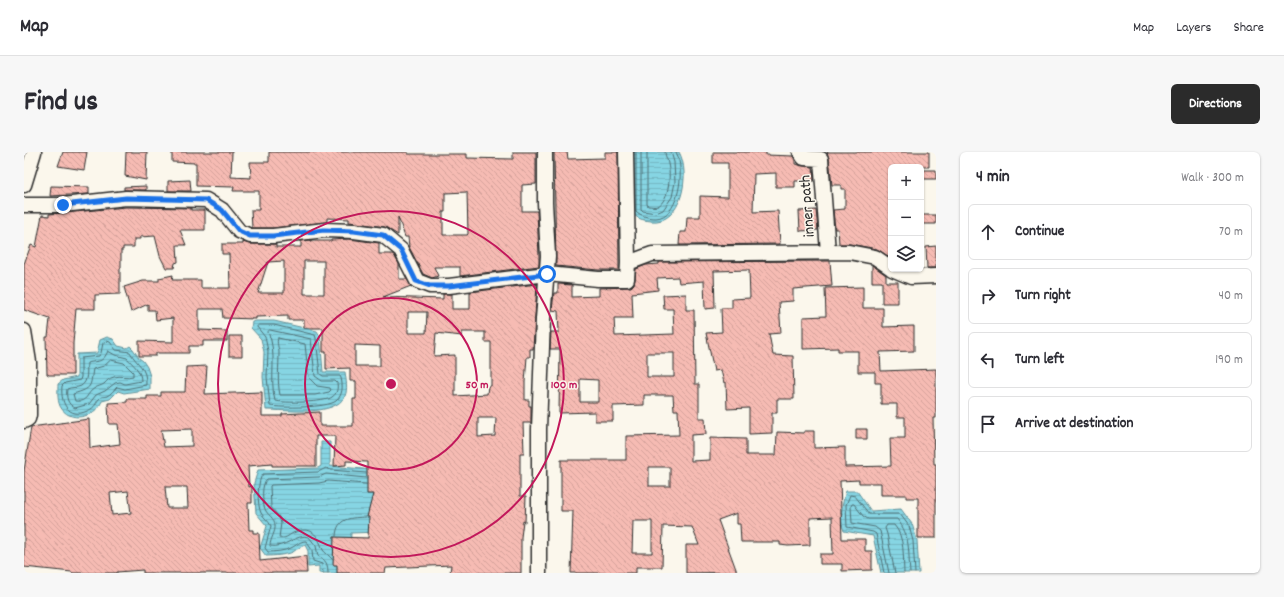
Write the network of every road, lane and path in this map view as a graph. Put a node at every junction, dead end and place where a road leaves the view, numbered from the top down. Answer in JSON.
{"nodes":[{"id":1,"x":34,"y":152,"type":"edge"},
{"id":2,"x":545,"y":152,"type":"edge"},
{"id":3,"x":626,"y":152,"type":"edge"},
{"id":4,"x":800,"y":152,"type":"edge"},
{"id":5,"x":24,"y":185,"type":"edge"},
{"id":6,"x":24,"y":204,"type":"edge"},
{"id":7,"x":828,"y":252,"type":"junction"},
{"id":8,"x":628,"y":263,"type":"junction"},
{"id":9,"x":888,"y":266,"type":"edge"},
{"id":10,"x":899,"y":272,"type":"edge"},
{"id":11,"x":547,"y":274,"type":"junction"},
{"id":12,"x":936,"y":276,"type":"edge"},
{"id":13,"x":24,"y":332,"type":"edge"},
{"id":14,"x":24,"y":421,"type":"edge"},
{"id":15,"x":539,"y":573,"type":"edge"}],
"edges":[{"from":1,"to":5,"type":"street"},
{"from":2,"to":11,"type":"street"},
{"from":3,"to":8,"type":"street"},
{"from":4,"to":7,"type":"street","name":"inner path"},
{"from":6,"to":11,"type":"street"},
{"from":7,"to":8,"type":"street"},
{"from":7,"to":9,"type":"street"},
{"from":8,"to":11,"type":"street"},
{"from":10,"to":12,"type":"street"},
{"from":11,"to":15,"type":"street"},
{"from":13,"to":14,"type":"street"}]}
